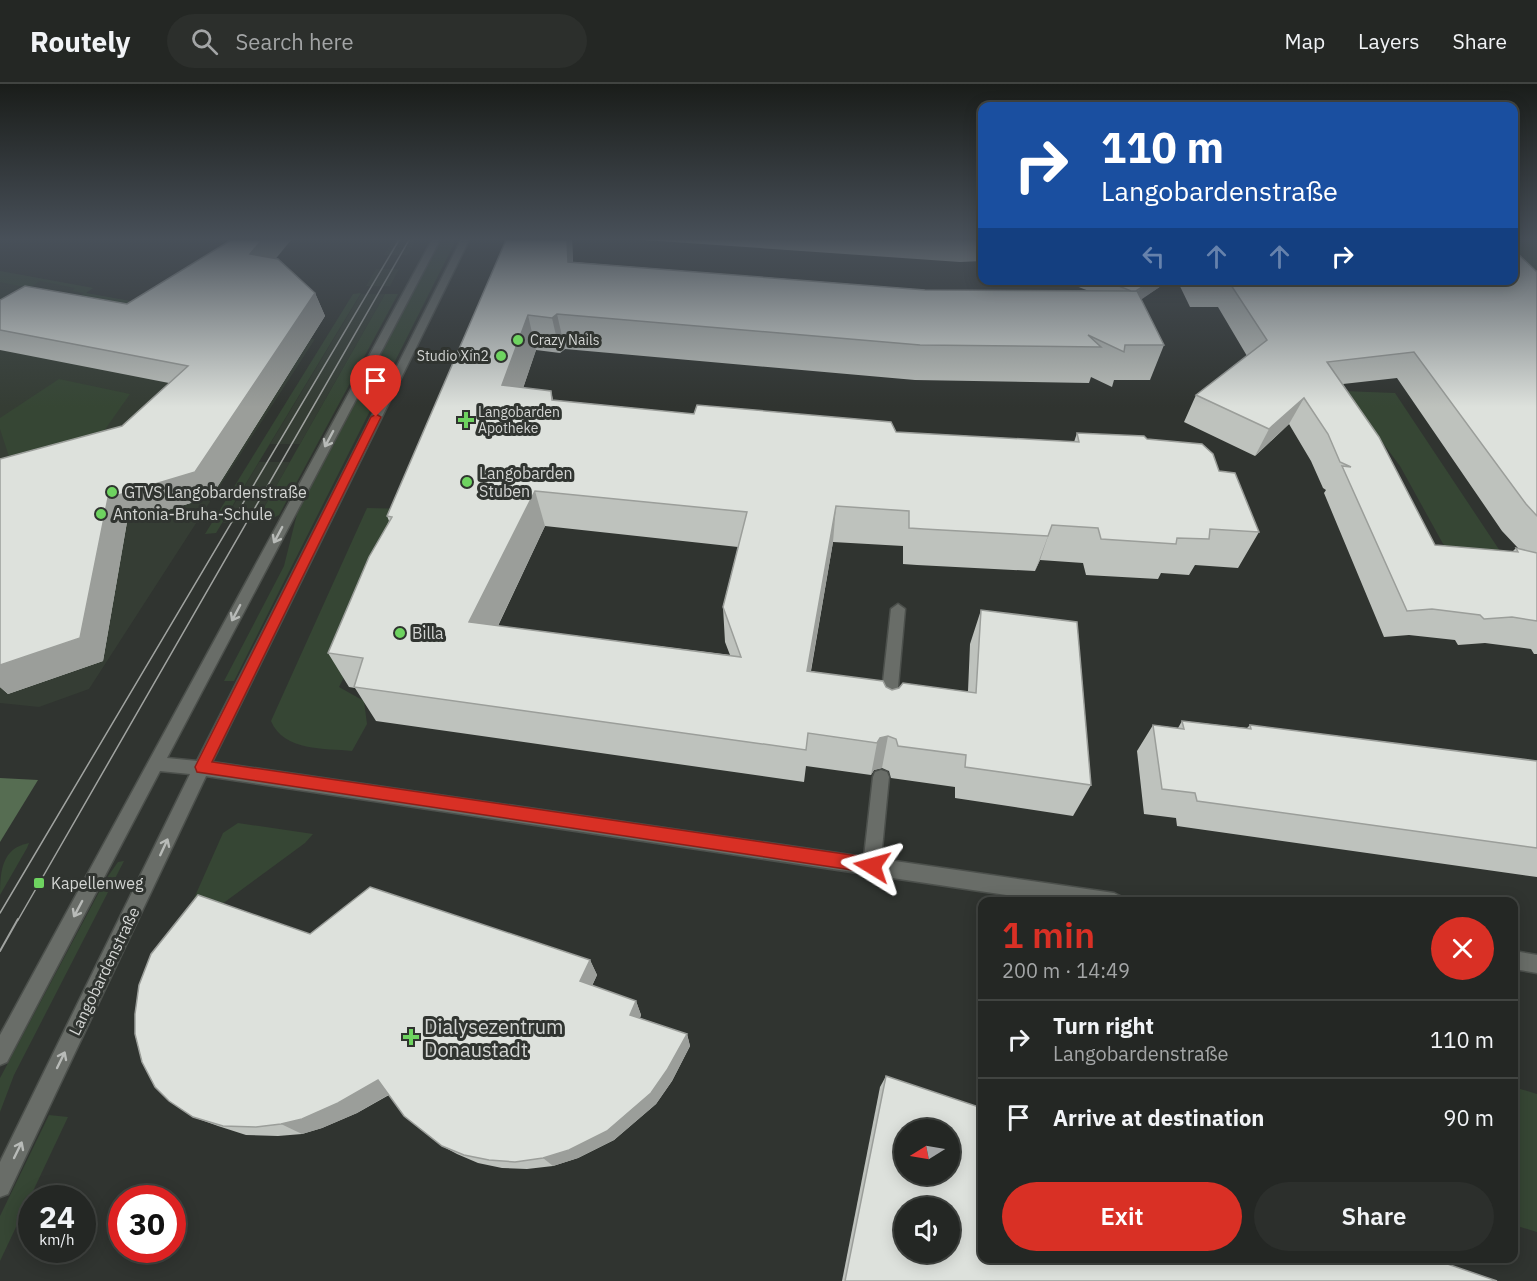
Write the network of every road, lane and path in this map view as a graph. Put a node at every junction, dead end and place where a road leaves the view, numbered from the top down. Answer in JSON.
{"nodes":[{"id":1,"x":406,"y":296,"type":"edge"},
{"id":2,"x":437,"y":296,"type":"edge"},
{"id":3,"x":898,"y":609,"type":"dead end"},
{"id":4,"x":887,"y":715,"type":"edge"},
{"id":5,"x":155,"y":764,"type":"junction"},
{"id":6,"x":202,"y":767,"type":"junction"},
{"id":7,"x":881,"y":777,"type":"edge"},
{"id":8,"x":872,"y":866,"type":"junction"},
{"id":9,"x":1080,"y":897,"type":"edge"},
{"id":10,"x":1518,"y":961,"type":"edge"},
{"id":11,"x":1537,"y":964,"type":"edge"},
{"id":12,"x":0,"y":1055,"type":"edge"},
{"id":13,"x":0,"y":1186,"type":"edge"}],
"edges":[{"from":1,"to":5,"type":"street","one_way":true},
{"from":2,"to":6,"type":"street","name":"Langobardenstraße"},
{"from":3,"to":4,"type":"street"},
{"from":5,"to":6,"type":"street"},
{"from":5,"to":12,"type":"street","one_way":true},
{"from":6,"to":8,"type":"street"},
{"from":13,"to":6,"type":"street","name":"Langobardenstraße","one_way":true},
{"from":7,"to":8,"type":"street"},
{"from":8,"to":9,"type":"street"},
{"from":10,"to":11,"type":"street"}]}
